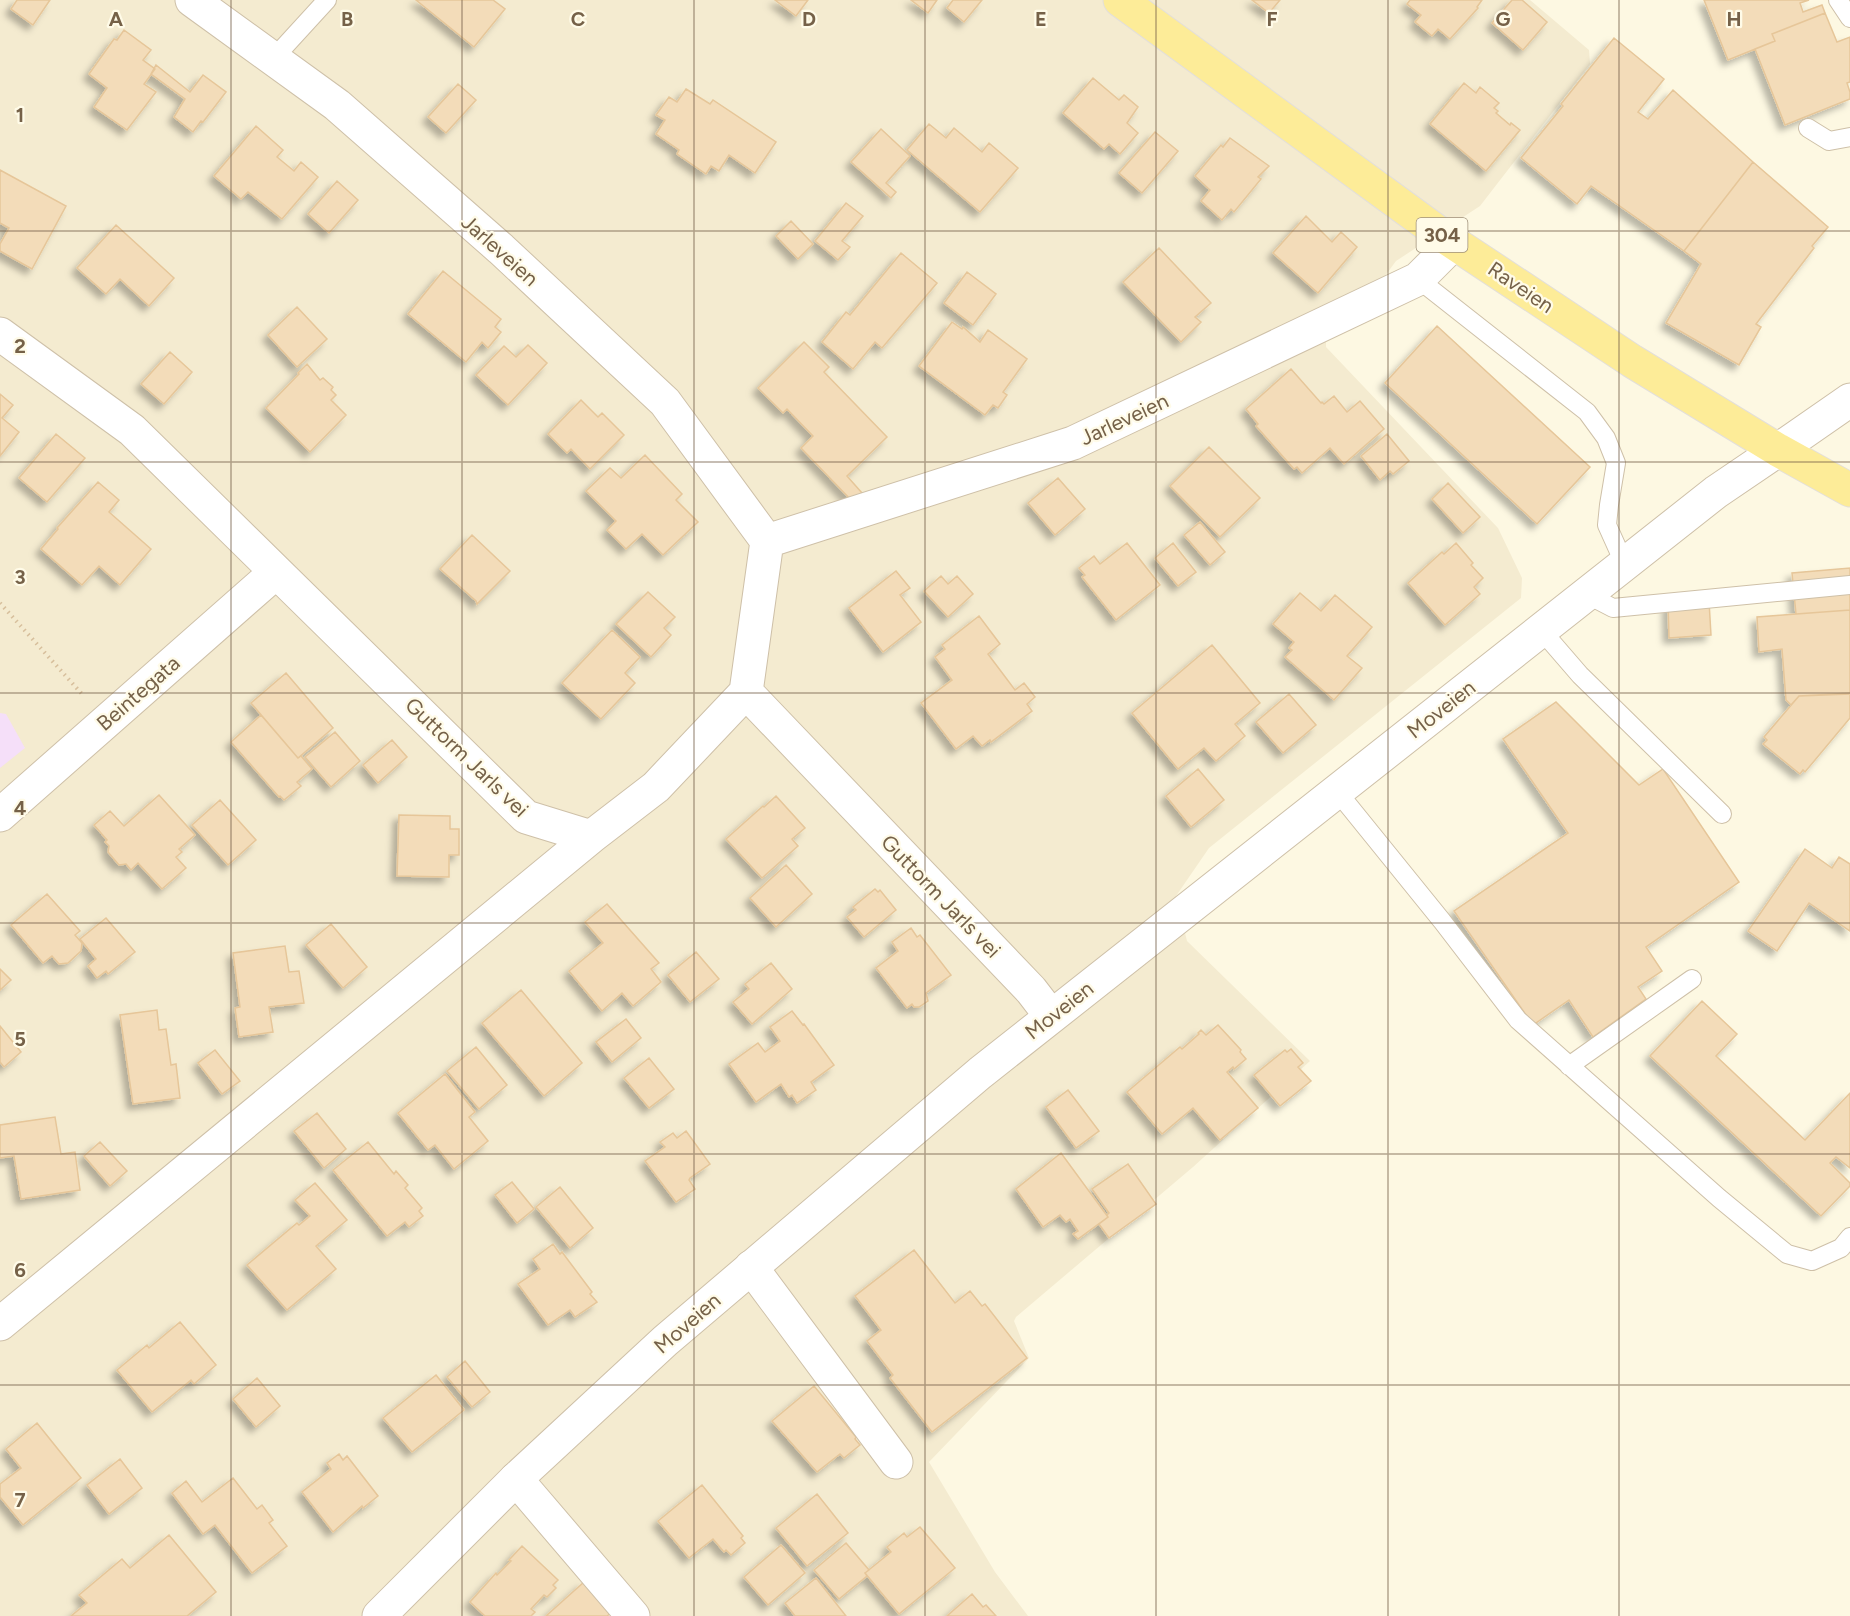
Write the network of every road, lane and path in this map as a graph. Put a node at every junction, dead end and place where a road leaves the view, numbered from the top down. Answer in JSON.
{"nodes":[{"id":1,"x":192,"y":0,"type":"edge"},
{"id":2,"x":327,"y":0,"type":"edge"},
{"id":3,"x":1120,"y":0,"type":"edge"},
{"id":4,"x":1838,"y":0,"type":"edge"},
{"id":5,"x":1850,"y":18,"type":"edge"},
{"id":6,"x":273,"y":59,"type":"junction"},
{"id":7,"x":1808,"y":128,"type":"dead end"},
{"id":8,"x":1850,"y":137,"type":"edge"},
{"id":9,"x":1455,"y":242,"type":"junction"},
{"id":10,"x":1418,"y":279,"type":"junction"},
{"id":11,"x":0,"y":334,"type":"edge"},
{"id":12,"x":1850,"y":400,"type":"edge"},
{"id":13,"x":1778,"y":450,"type":"junction"},
{"id":14,"x":1850,"y":490,"type":"edge"},
{"id":15,"x":767,"y":541,"type":"junction"},
{"id":16,"x":1625,"y":565,"type":"junction"},
{"id":17,"x":276,"y":572,"type":"junction"},
{"id":18,"x":1850,"y":585,"type":"edge"},
{"id":19,"x":1588,"y":595,"type":"junction"},
{"id":20,"x":0,"y":603,"type":"edge"},
{"id":21,"x":1542,"y":631,"type":"junction"},
{"id":22,"x":746,"y":692,"type":"junction"},
{"id":23,"x":107,"y":721,"type":"junction"},
{"id":24,"x":1336,"y":790,"type":"junction"},
{"id":25,"x":1722,"y":814,"type":"dead end"},
{"id":26,"x":0,"y":815,"type":"edge"},
{"id":27,"x":591,"y":837,"type":"junction"},
{"id":28,"x":1692,"y":979,"type":"dead end"},
{"id":29,"x":1051,"y":1016,"type":"junction"},
{"id":30,"x":1569,"y":1066,"type":"junction"},
{"id":31,"x":1850,"y":1237,"type":"edge"},
{"id":32,"x":751,"y":1267,"type":"junction"},
{"id":33,"x":0,"y":1324,"type":"edge"},
{"id":34,"x":896,"y":1462,"type":"dead end"},
{"id":35,"x":516,"y":1479,"type":"junction"},
{"id":36,"x":379,"y":1616,"type":"edge"},
{"id":37,"x":633,"y":1616,"type":"edge"}],
"edges":[{"from":1,"to":6,"type":"street","name":"Jarleveien"},
{"from":2,"to":6,"type":"lane"},
{"from":3,"to":9,"type":"main road","name":"Raveien","number":"304"},
{"from":4,"to":5,"type":"lane"},
{"from":6,"to":15,"type":"street","name":"Jarleveien"},
{"from":7,"to":8,"type":"lane"},
{"from":9,"to":10,"type":"street","name":"Jarleveien"},
{"from":9,"to":13,"type":"main road","name":"Raveien","number":"304"},
{"from":10,"to":15,"type":"street","name":"Jarleveien"},
{"from":10,"to":16,"type":"lane"},
{"from":11,"to":17,"type":"street","name":"Guttorm Jarls vei"},
{"from":12,"to":13,"type":"street","name":"Moveien"},
{"from":13,"to":14,"type":"main road","name":"Raveien","number":"304"},
{"from":13,"to":16,"type":"street","name":"Moveien"},
{"from":15,"to":22,"type":"street"},
{"from":16,"to":19,"type":"street","name":"Moveien"},
{"from":17,"to":23,"type":"street","name":"Beintegata"},
{"from":17,"to":27,"type":"street","name":"Guttorm Jarls vei"},
{"from":18,"to":19,"type":"lane"},
{"from":19,"to":21,"type":"street","name":"Moveien"},
{"from":20,"to":23,"type":"path"},
{"from":21,"to":24,"type":"street","name":"Moveien"},
{"from":21,"to":25,"type":"lane"},
{"from":22,"to":27,"type":"street"},
{"from":22,"to":29,"type":"street","name":"Guttorm Jarls vei"},
{"from":23,"to":26,"type":"street","name":"Beintegata"},
{"from":24,"to":29,"type":"street","name":"Moveien"},
{"from":24,"to":30,"type":"lane"},
{"from":27,"to":33,"type":"street"},
{"from":28,"to":30,"type":"lane"},
{"from":29,"to":32,"type":"street","name":"Moveien"},
{"from":30,"to":31,"type":"lane"},
{"from":32,"to":34,"type":"street"},
{"from":32,"to":35,"type":"street","name":"Moveien"},
{"from":35,"to":36,"type":"street","name":"Moveien"},
{"from":35,"to":37,"type":"street"}]}
